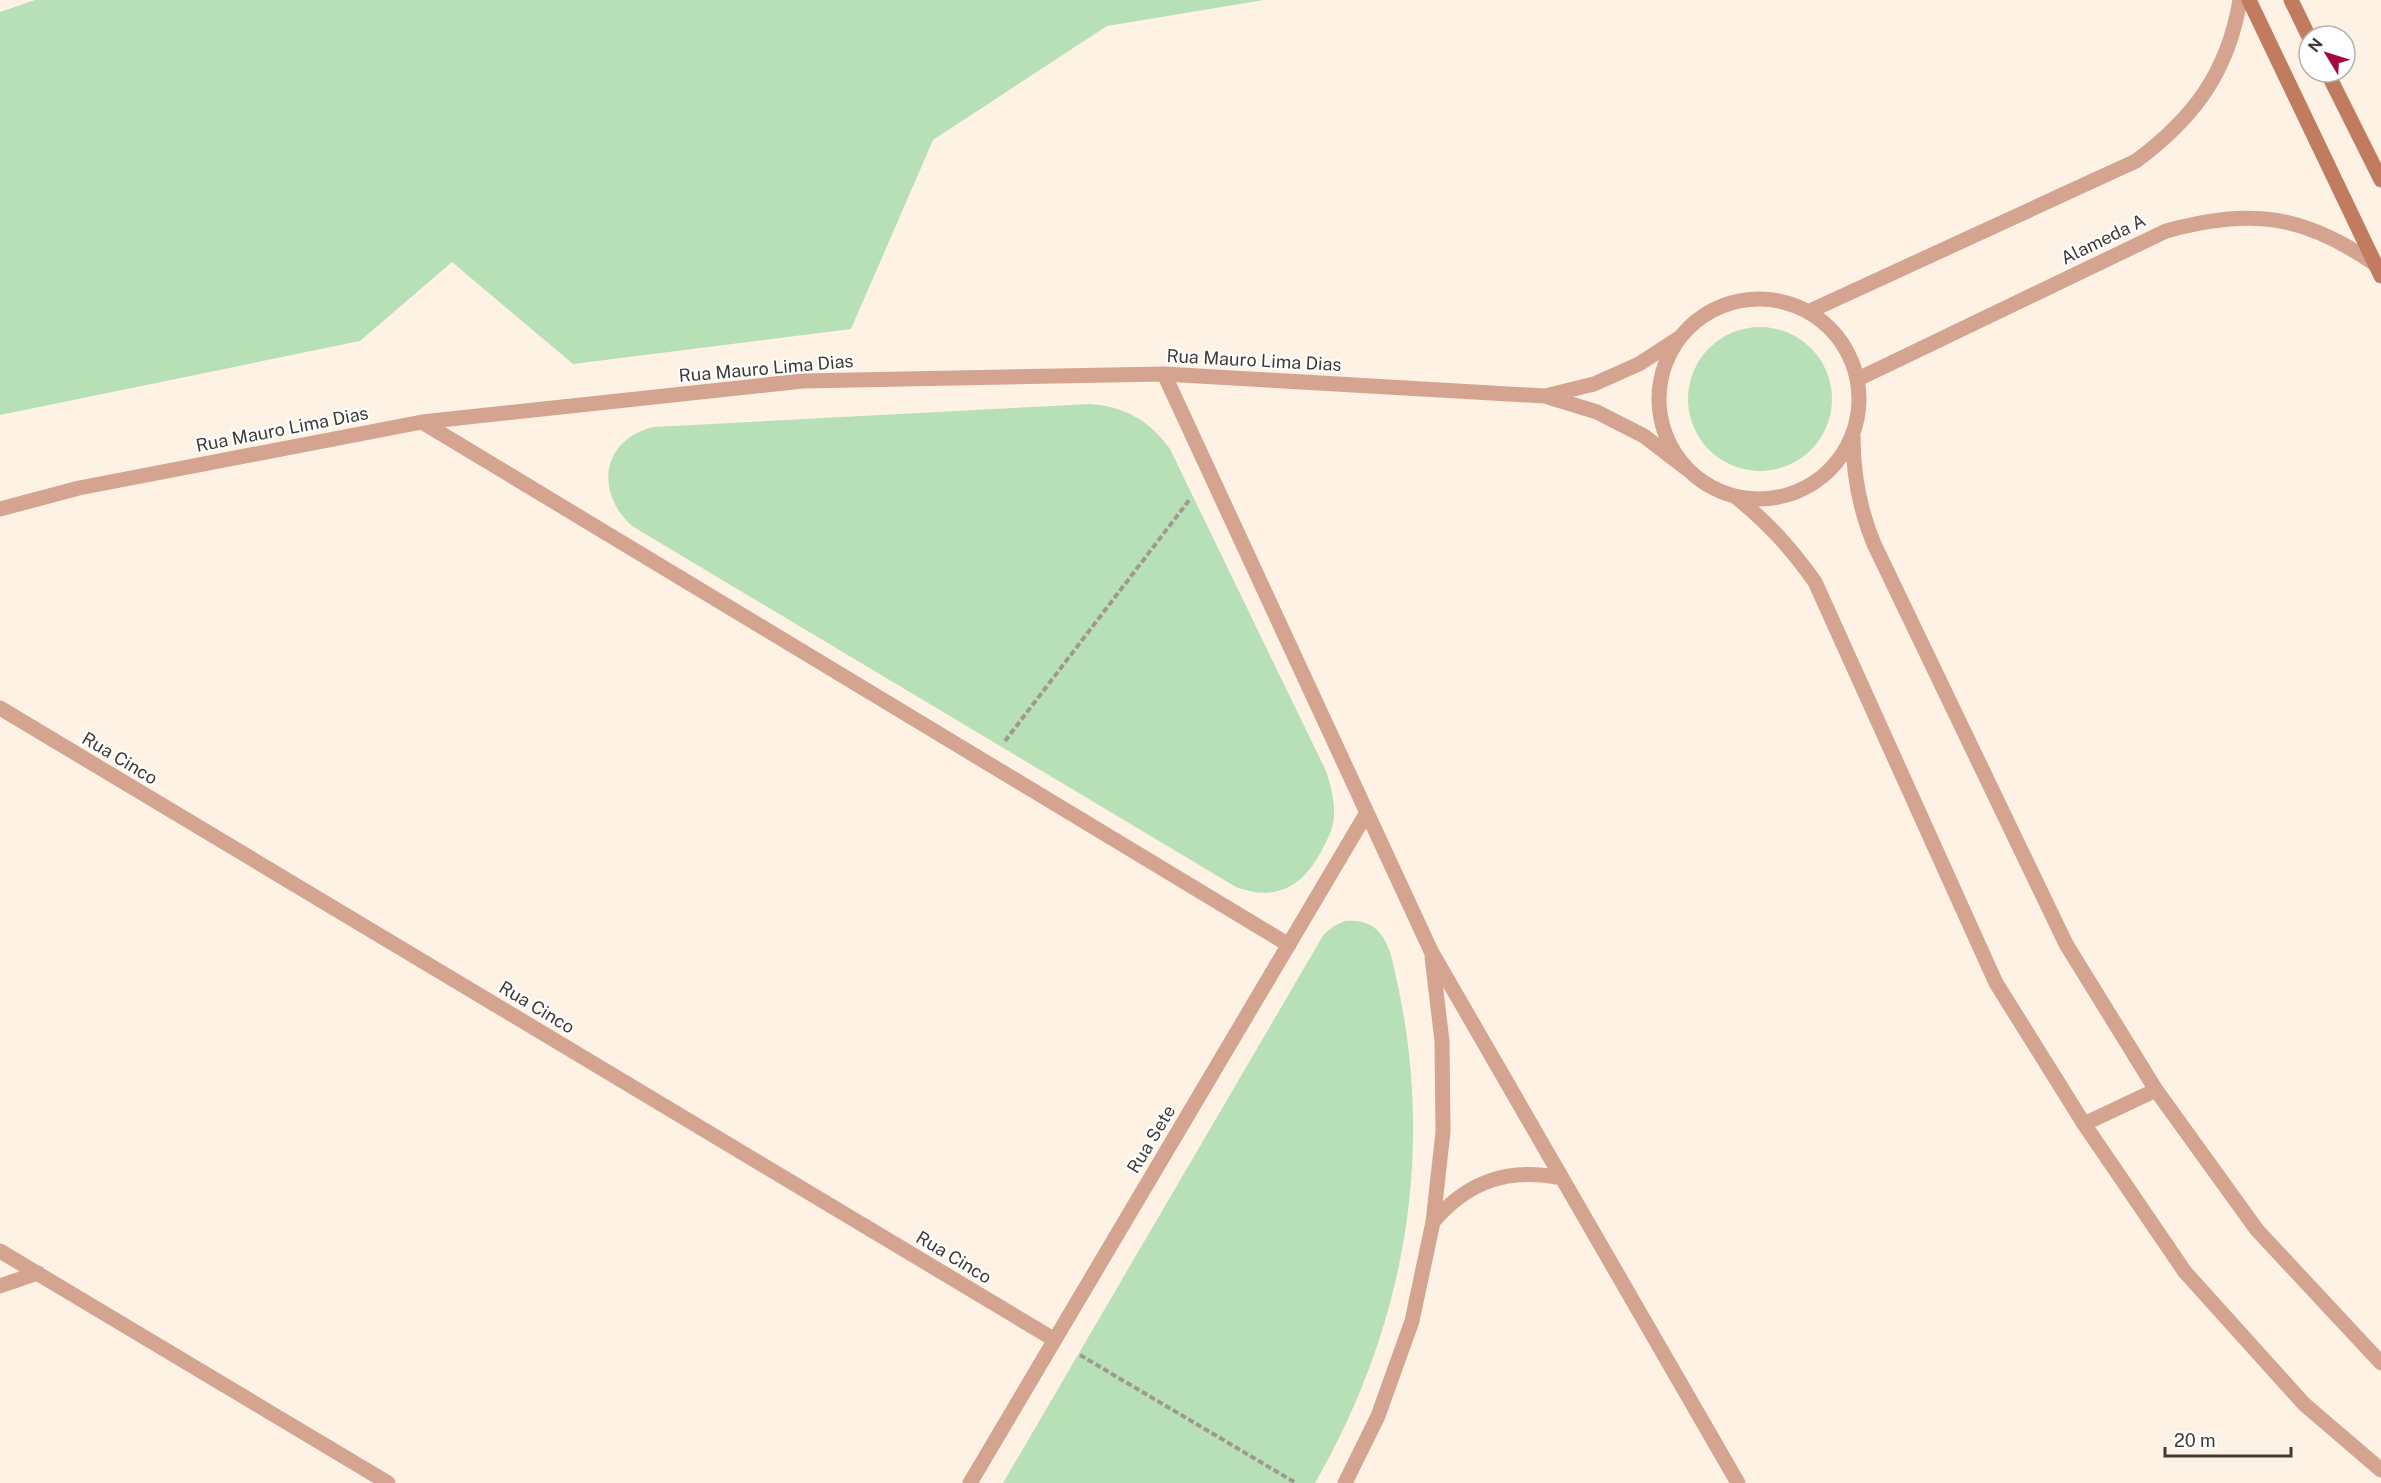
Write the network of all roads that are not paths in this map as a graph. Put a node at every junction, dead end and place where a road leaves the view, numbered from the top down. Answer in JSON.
{"nodes":[{"id":1,"x":2240,"y":0,"type":"edge"},
{"id":2,"x":2249,"y":0,"type":"edge"},
{"id":3,"x":2291,"y":0,"type":"edge"},
{"id":4,"x":2303,"y":24,"type":"edge"},
{"id":5,"x":2333,"y":84,"type":"edge"},
{"id":6,"x":2381,"y":180,"type":"edge"},
{"id":7,"x":2378,"y":270,"type":"edge"},
{"id":8,"x":1810,"y":311,"type":"junction"},
{"id":9,"x":1680,"y":337,"type":"junction"},
{"id":10,"x":1164,"y":374,"type":"junction"},
{"id":11,"x":1858,"y":379,"type":"junction"},
{"id":12,"x":1545,"y":396,"type":"junction"},
{"id":13,"x":422,"y":422,"type":"junction"},
{"id":14,"x":1853,"y":436,"type":"junction"},
{"id":15,"x":1687,"y":469,"type":"junction"},
{"id":16,"x":1736,"y":497,"type":"junction"},
{"id":17,"x":0,"y":509,"type":"edge"},
{"id":18,"x":0,"y":708,"type":"edge"},
{"id":19,"x":1366,"y":814,"type":"junction"},
{"id":20,"x":1289,"y":945,"type":"junction"},
{"id":21,"x":1431,"y":951,"type":"junction"},
{"id":22,"x":2156,"y":1090,"type":"junction"},
{"id":23,"x":2084,"y":1124,"type":"junction"},
{"id":24,"x":1562,"y":1179,"type":"junction"},
{"id":25,"x":1433,"y":1222,"type":"junction"},
{"id":26,"x":0,"y":1251,"type":"edge"},
{"id":27,"x":38,"y":1273,"type":"junction"},
{"id":28,"x":0,"y":1286,"type":"edge"},
{"id":29,"x":1055,"y":1340,"type":"junction"},
{"id":30,"x":2381,"y":1363,"type":"edge"},
{"id":31,"x":2381,"y":1470,"type":"edge"},
{"id":32,"x":388,"y":1483,"type":"edge"},
{"id":33,"x":970,"y":1483,"type":"edge"},
{"id":34,"x":1345,"y":1483,"type":"edge"},
{"id":35,"x":1738,"y":1483,"type":"edge"}],
"edges":[{"from":1,"to":8,"type":"street"},
{"from":2,"to":7,"type":"main road"},
{"from":3,"to":4,"type":"main road"},
{"from":5,"to":6,"type":"main road"},
{"from":7,"to":11,"type":"street","name":"Alameda A"},
{"from":8,"to":9,"type":"street"},
{"from":8,"to":11,"type":"street"},
{"from":9,"to":12,"type":"street"},
{"from":9,"to":15,"type":"street"},
{"from":10,"to":12,"type":"street","name":"Rua Mauro Lima Dias"},
{"from":10,"to":13,"type":"street","name":"Rua Mauro Lima Dias"},
{"from":10,"to":19,"type":"street"},
{"from":11,"to":14,"type":"street"},
{"from":12,"to":15,"type":"street"},
{"from":13,"to":17,"type":"street","name":"Rua Mauro Lima Dias"},
{"from":13,"to":20,"type":"street"},
{"from":14,"to":16,"type":"street"},
{"from":14,"to":22,"type":"street"},
{"from":15,"to":16,"type":"street"},
{"from":16,"to":23,"type":"street"},
{"from":18,"to":29,"type":"street","name":"Rua Cinco"},
{"from":19,"to":20,"type":"street","name":"Rua Sete"},
{"from":19,"to":21,"type":"street"},
{"from":20,"to":29,"type":"street","name":"Rua Sete"},
{"from":21,"to":24,"type":"street"},
{"from":21,"to":25,"type":"street"},
{"from":22,"to":23,"type":"street"},
{"from":22,"to":30,"type":"street"},
{"from":23,"to":31,"type":"street"},
{"from":24,"to":25,"type":"street"},
{"from":24,"to":35,"type":"street"},
{"from":25,"to":34,"type":"street"},
{"from":26,"to":27,"type":"street"},
{"from":27,"to":28,"type":"street"},
{"from":27,"to":32,"type":"street"},
{"from":29,"to":33,"type":"street","name":"Rua Sete"}]}
